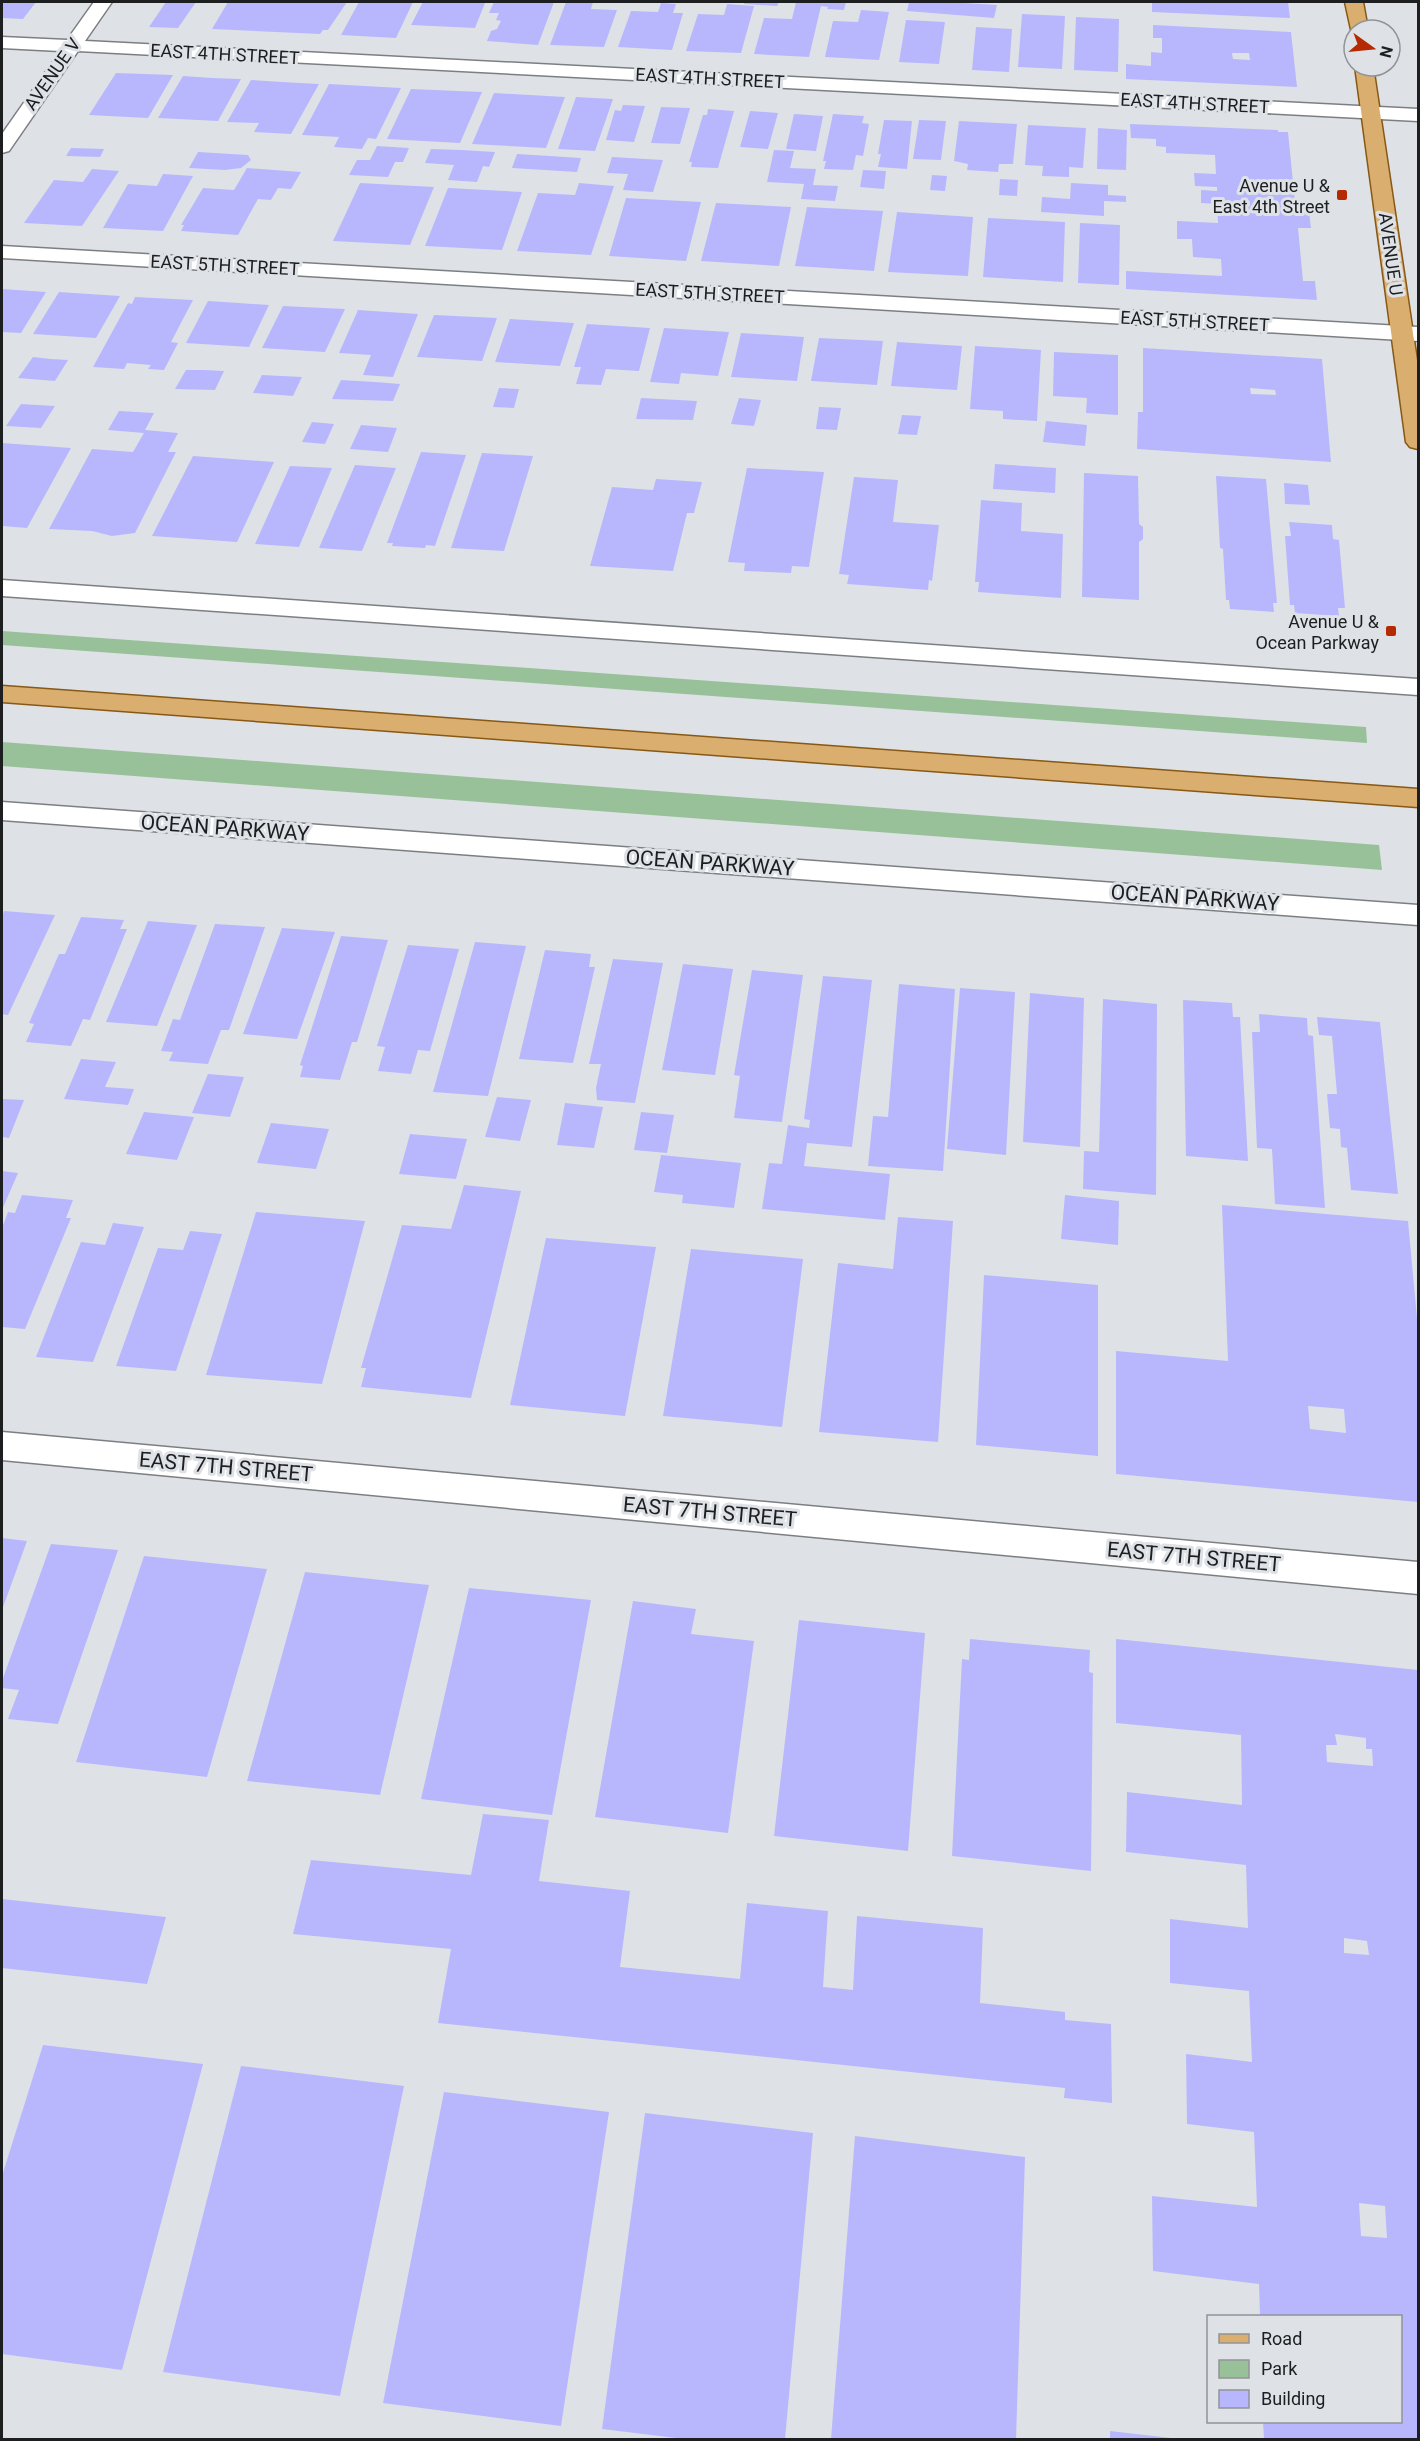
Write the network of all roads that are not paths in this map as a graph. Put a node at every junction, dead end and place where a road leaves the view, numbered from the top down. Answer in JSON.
{"nodes":[{"id":1,"x":103,"y":2,"type":"edge"},
{"id":2,"x":1354,"y":2,"type":"edge"},
{"id":3,"x":1357,"y":18,"type":"edge"},
{"id":4,"x":2,"y":42,"type":"edge"},
{"id":5,"x":73,"y":46,"type":"junction"},
{"id":6,"x":1366,"y":78,"type":"edge"},
{"id":7,"x":1371,"y":112,"type":"junction"},
{"id":8,"x":1419,"y":115,"type":"edge"},
{"id":9,"x":2,"y":147,"type":"edge"},
{"id":10,"x":2,"y":252,"type":"edge"},
{"id":11,"x":1411,"y":333,"type":"edge"},
{"id":12,"x":1419,"y":442,"type":"edge"},
{"id":13,"x":2,"y":588,"type":"edge"},
{"id":14,"x":1419,"y":687,"type":"edge"},
{"id":15,"x":2,"y":694,"type":"edge"},
{"id":16,"x":1419,"y":798,"type":"edge"},
{"id":17,"x":2,"y":811,"type":"edge"},
{"id":18,"x":1419,"y":915,"type":"edge"},
{"id":19,"x":2,"y":1446,"type":"edge"},
{"id":20,"x":1419,"y":1578,"type":"edge"}],
"edges":[{"from":1,"to":5,"type":"street","name":"AVENUE V"},
{"from":2,"to":3,"type":"main road"},
{"from":4,"to":5,"type":"street","name":"EAST 4TH STREET"},
{"from":5,"to":7,"type":"street","name":"EAST 4TH STREET"},
{"from":5,"to":9,"type":"street","name":"AVENUE V"},
{"from":6,"to":7,"type":"main road","name":"AVENUE U"},
{"from":7,"to":8,"type":"street","name":"EAST 4TH STREET"},
{"from":7,"to":11,"type":"main road","name":"AVENUE U"},
{"from":10,"to":11,"type":"street","name":"EAST 5TH STREET"},
{"from":11,"to":12,"type":"main road","name":"AVENUE U"},
{"from":13,"to":14,"type":"street"},
{"from":15,"to":16,"type":"main road"},
{"from":17,"to":18,"type":"street","name":"OCEAN PARKWAY"},
{"from":19,"to":20,"type":"street","name":"EAST 7TH STREET"}]}
